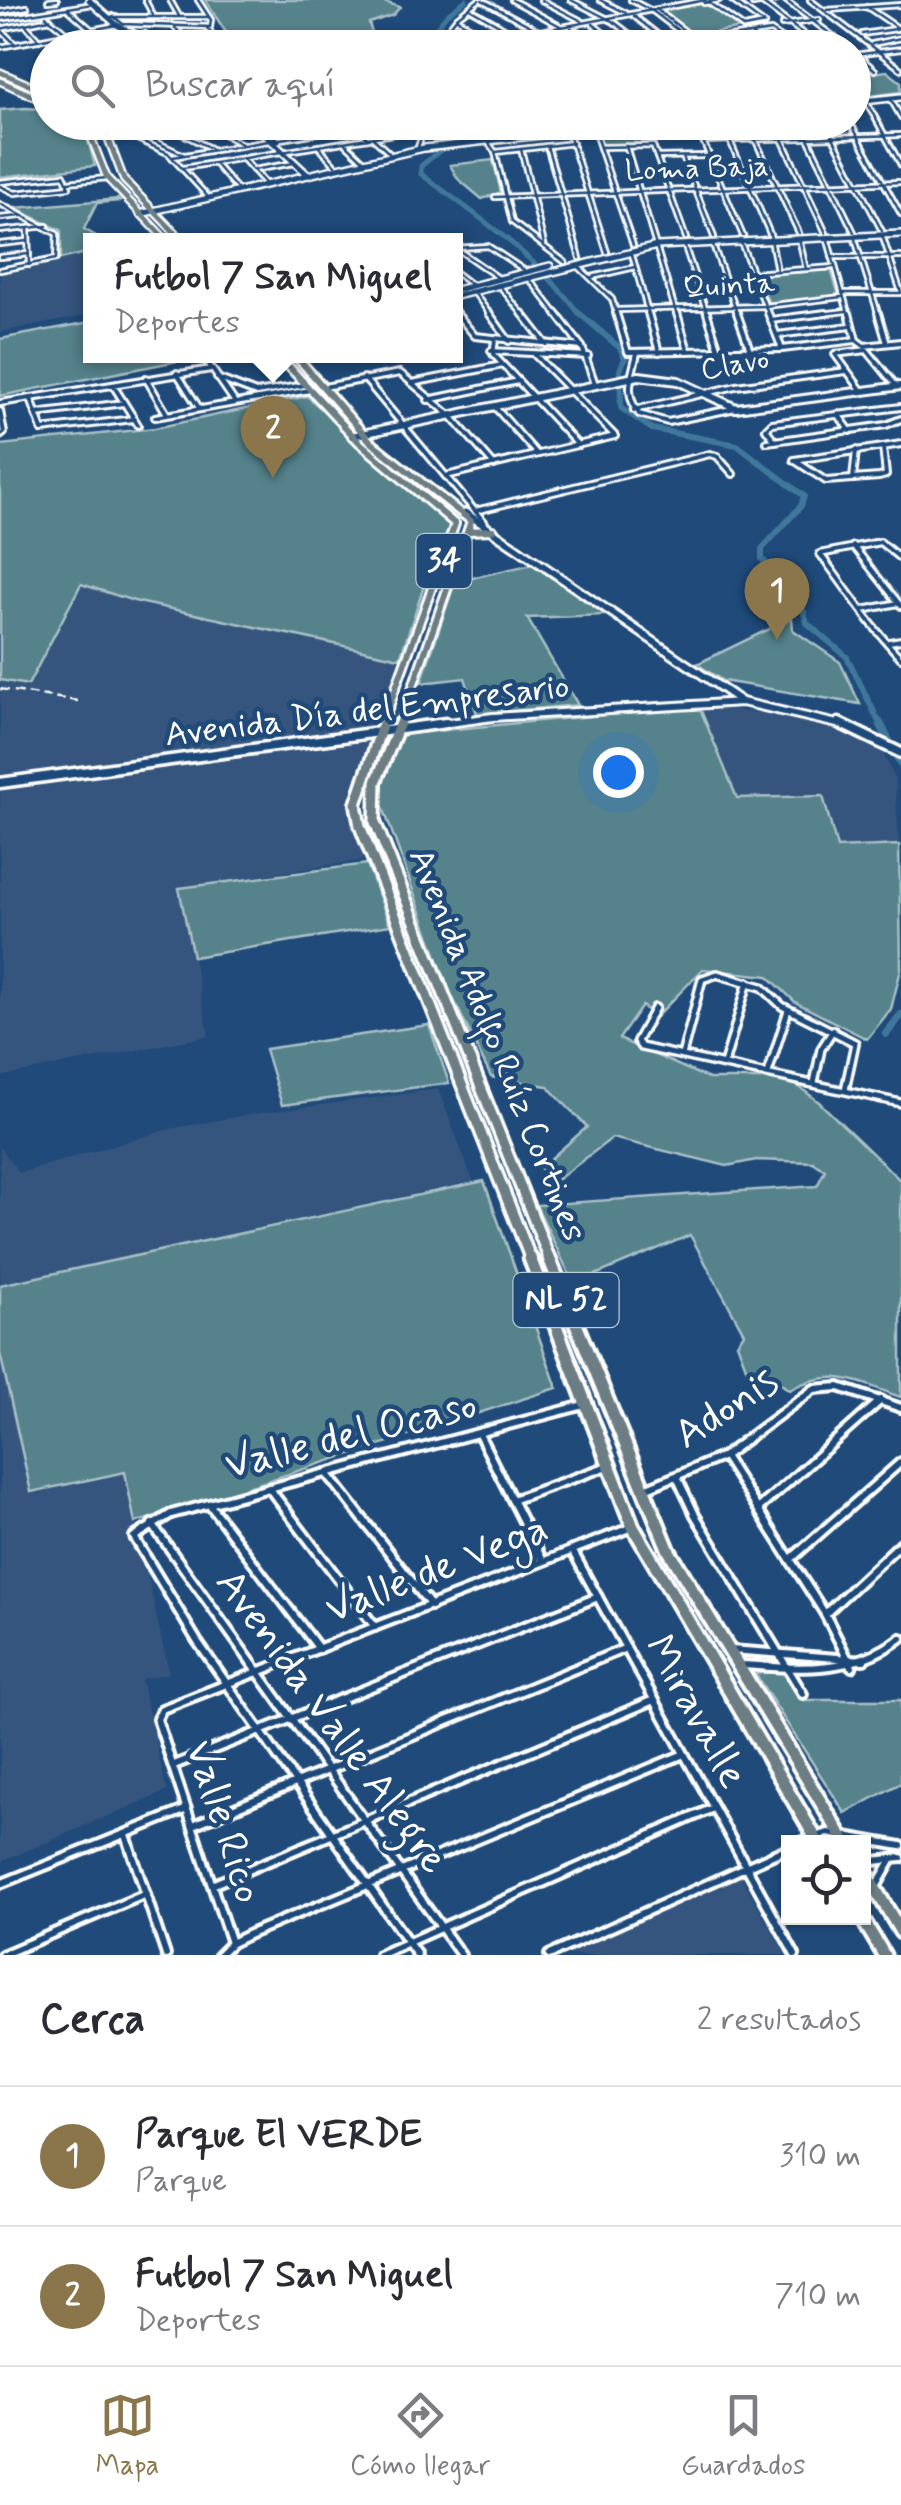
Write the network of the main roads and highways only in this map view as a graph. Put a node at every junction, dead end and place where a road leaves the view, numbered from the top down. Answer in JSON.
{"nodes":[{"id":1,"x":0,"y":72,"type":"edge"},
{"id":2,"x":0,"y":81,"type":"edge"},
{"id":3,"x":30,"y":85,"type":"edge"},
{"id":4,"x":30,"y":95,"type":"edge"},
{"id":5,"x":92,"y":140,"type":"edge"},
{"id":6,"x":109,"y":140,"type":"edge"},
{"id":7,"x":159,"y":233,"type":"edge"},
{"id":8,"x":175,"y":233,"type":"edge"},
{"id":9,"x":286,"y":363,"type":"edge"},
{"id":10,"x":302,"y":363,"type":"edge"},
{"id":11,"x":490,"y":528,"type":"road end"},
{"id":12,"x":469,"y":531,"type":"junction"},
{"id":13,"x":398,"y":730,"type":"joint"},
{"id":14,"x":381,"y":733,"type":"joint"},
{"id":15,"x":588,"y":1404,"type":"joint"},
{"id":16,"x":633,"y":1527,"type":"joint"},
{"id":17,"x":808,"y":1835,"type":"edge"},
{"id":18,"x":840,"y":1835,"type":"edge"},
{"id":19,"x":871,"y":1883,"type":"edge"},
{"id":20,"x":866,"y":1925,"type":"edge"},
{"id":21,"x":901,"y":1932,"type":"edge"},
{"id":22,"x":884,"y":1955,"type":"edge"}],
"edges":[{"from":1,"to":3,"type":"main road"},
{"from":2,"to":4,"type":"main road"},
{"from":5,"to":7,"type":"main road"},
{"from":6,"to":8,"type":"main road"},
{"from":9,"to":14,"type":"main road","name":"Avenida Adolfo Ruíz Cortines","number":"34"},
{"from":10,"to":12,"type":"main road","name":"Avenida Adolfo Ruíz Cortines","number":"34"},
{"from":11,"to":12,"type":"main road"},
{"from":12,"to":13,"type":"main road","name":"Avenida Adolfo Ruíz Cortines","number":"34"},
{"from":13,"to":18,"type":"main road","name":"Avenida Adolfo Ruíz Cortines","number":"NL 52"},
{"from":14,"to":15,"type":"main road","name":"Avenida Adolfo Ruíz Cortines","number":"NL 52"},
{"from":15,"to":16,"type":"main road","name":"Avenida Adolfo Ruíz Cortines","number":"NL 52"},
{"from":16,"to":17,"type":"main road","name":"Avenida Adolfo Ruíz Cortines","number":"NL 52"},
{"from":19,"to":21,"type":"main road"},
{"from":20,"to":22,"type":"main road"}]}
